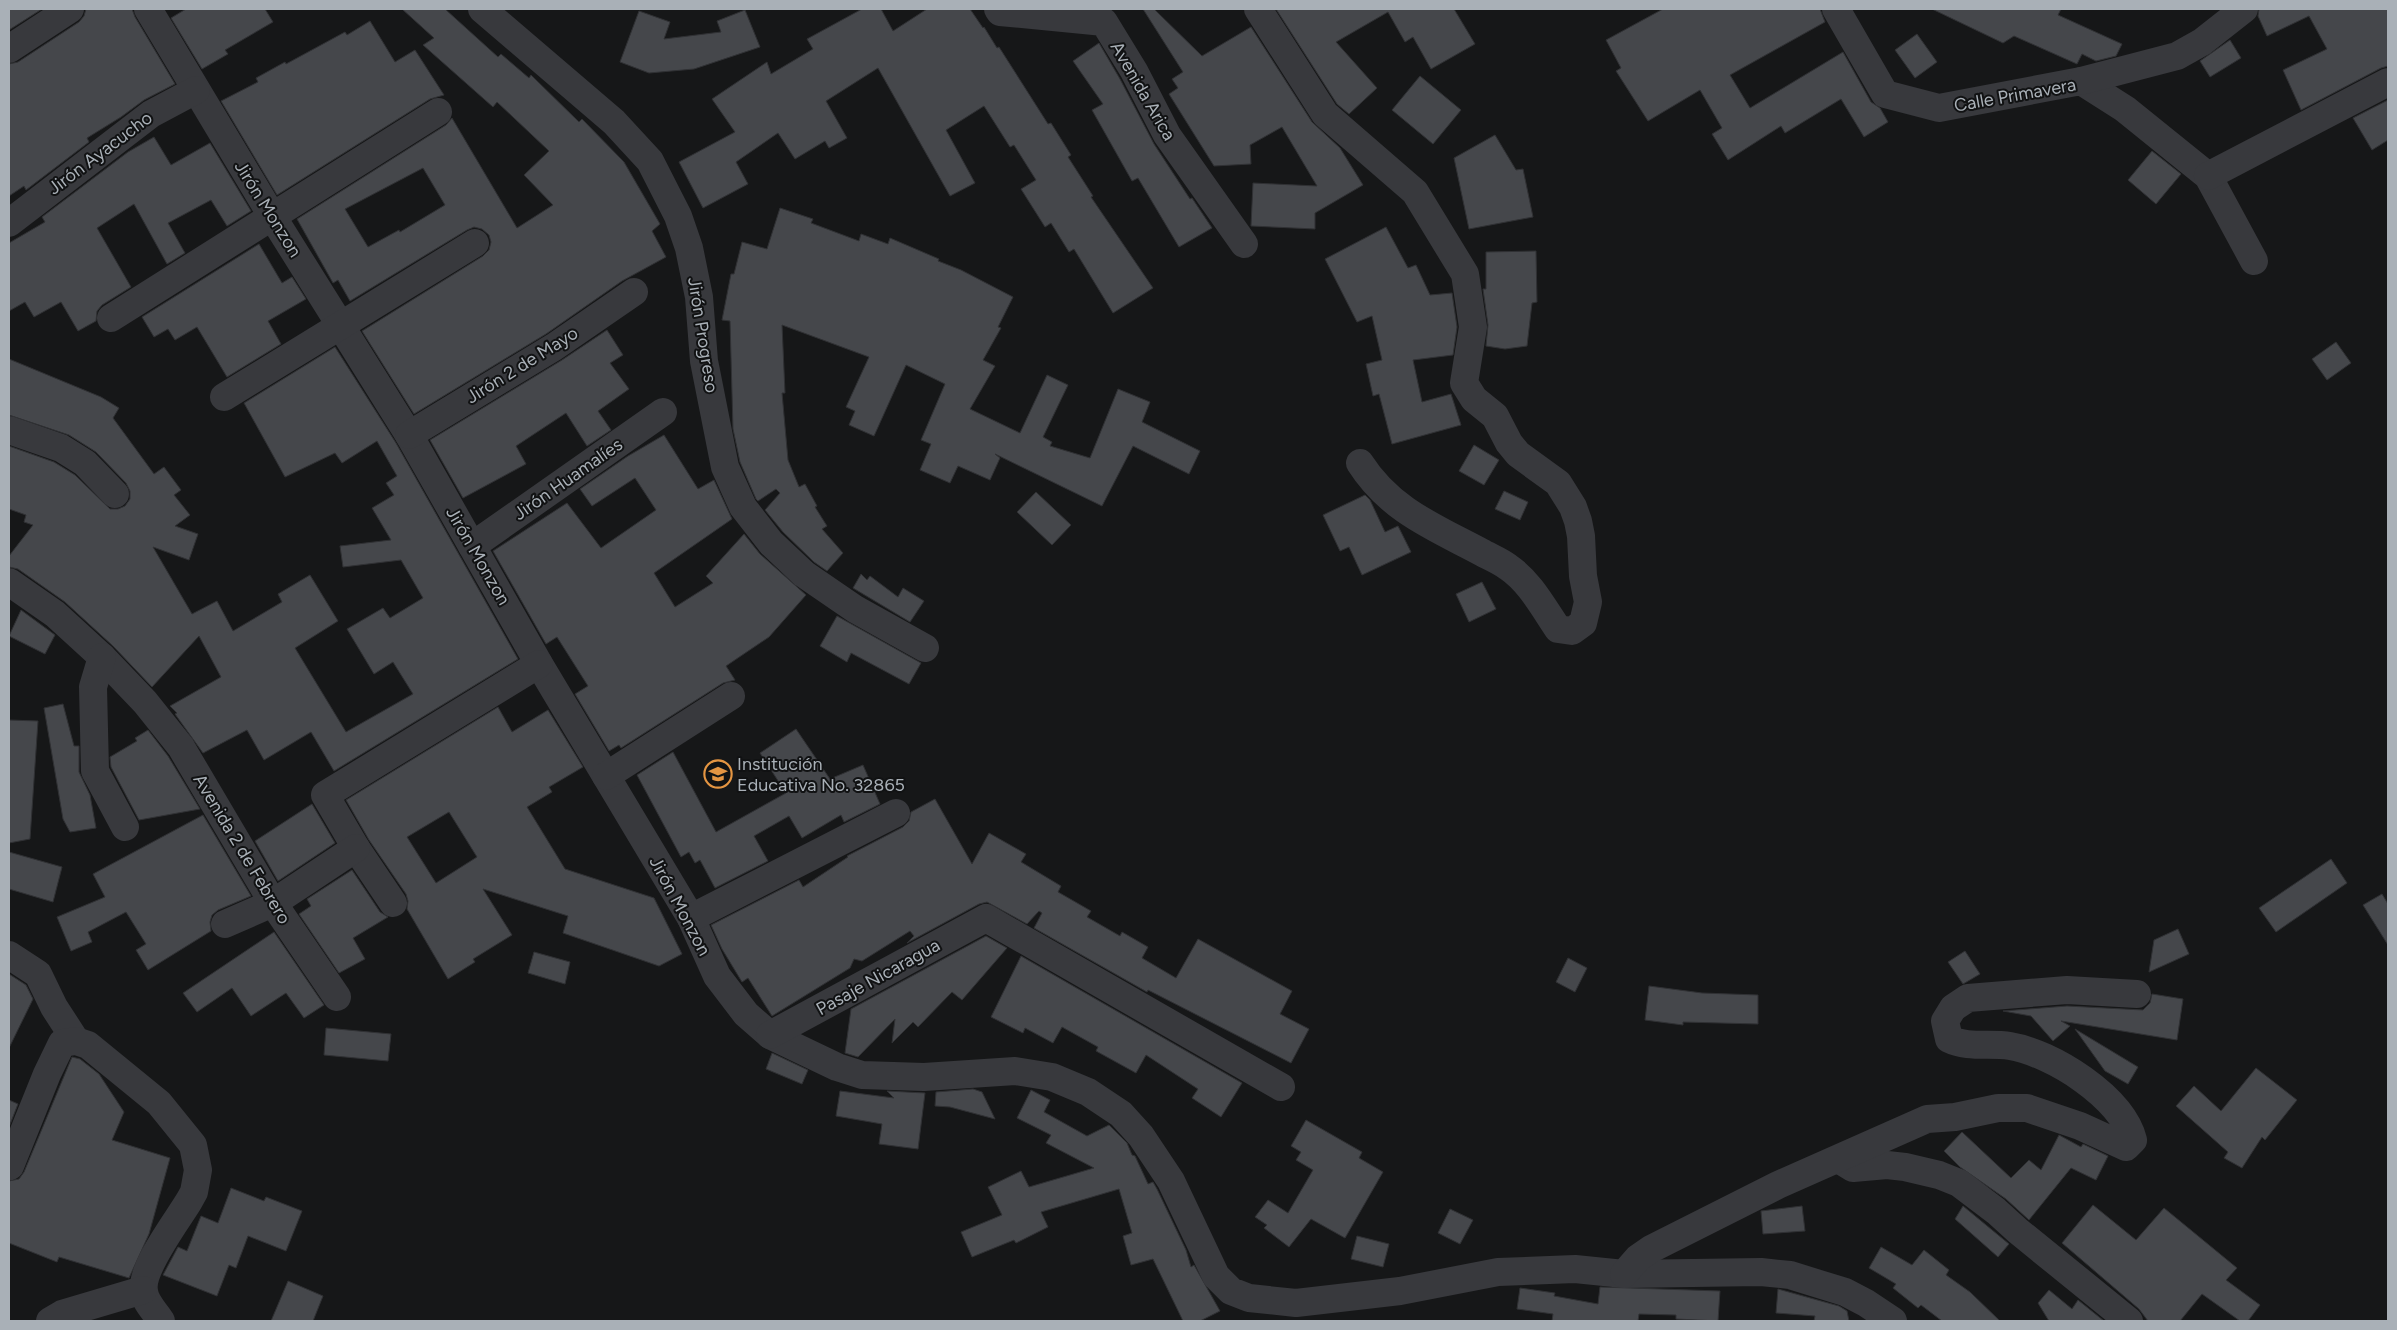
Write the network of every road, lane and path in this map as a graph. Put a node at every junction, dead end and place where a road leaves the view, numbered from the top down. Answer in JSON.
{"nodes":[{"id":1,"x":70,"y":9,"type":"edge"},
{"id":2,"x":148,"y":9,"type":"edge"},
{"id":3,"x":482,"y":9,"type":"edge"},
{"id":4,"x":1258,"y":9,"type":"edge"},
{"id":5,"x":1836,"y":9,"type":"edge"},
{"id":6,"x":2244,"y":9,"type":"edge"},
{"id":7,"x":999,"y":11,"type":"edge"},
{"id":8,"x":9,"y":49,"type":"edge"},
{"id":9,"x":2081,"y":81,"type":"junction"},
{"id":10,"x":2388,"y":82,"type":"edge"},
{"id":11,"x":196,"y":90,"type":"junction"},
{"id":12,"x":438,"y":112,"type":"dead end"},
{"id":13,"x":2208,"y":176,"type":"junction"},
{"id":14,"x":272,"y":216,"type":"junction"},
{"id":15,"x":9,"y":223,"type":"edge"},
{"id":16,"x":475,"y":243,"type":"dead end"},
{"id":17,"x":1244,"y":244,"type":"dead end"},
{"id":18,"x":2254,"y":261,"type":"dead end"},
{"id":19,"x":634,"y":292,"type":"dead end"},
{"id":20,"x":111,"y":318,"type":"dead end"},
{"id":21,"x":340,"y":324,"type":"junction"},
{"id":22,"x":224,"y":396,"type":"dead end"},
{"id":23,"x":663,"y":412,"type":"dead end"},
{"id":24,"x":9,"y":430,"type":"edge"},
{"id":25,"x":409,"y":435,"type":"junction"},
{"id":26,"x":1360,"y":463,"type":"dead end"},
{"id":27,"x":115,"y":494,"type":"dead end"},
{"id":28,"x":472,"y":546,"type":"junction"},
{"id":29,"x":9,"y":582,"type":"edge"},
{"id":30,"x":924,"y":648,"type":"dead end"},
{"id":31,"x":102,"y":657,"type":"junction"},
{"id":32,"x":539,"y":664,"type":"junction"},
{"id":33,"x":732,"y":696,"type":"dead end"},
{"id":34,"x":606,"y":776,"type":"junction"},
{"id":35,"x":896,"y":813,"type":"dead end"},
{"id":36,"x":125,"y":827,"type":"dead end"},
{"id":37,"x":356,"y":848,"type":"junction"},
{"id":38,"x":272,"y":903,"type":"junction"},
{"id":39,"x":393,"y":903,"type":"dead end"},
{"id":40,"x":691,"y":918,"type":"junction"},
{"id":41,"x":225,"y":924,"type":"dead end"},
{"id":42,"x":9,"y":955,"type":"edge"},
{"id":43,"x":2137,"y":994,"type":"dead end"},
{"id":44,"x":337,"y":997,"type":"dead end"},
{"id":45,"x":770,"y":1035,"type":"junction"},
{"id":46,"x":76,"y":1041,"type":"junction"},
{"id":47,"x":1281,"y":1087,"type":"dead end"},
{"id":48,"x":1840,"y":1160,"type":"junction"},
{"id":49,"x":10,"y":1166,"type":"dead end"},
{"id":50,"x":1624,"y":1274,"type":"junction"},
{"id":51,"x":143,"y":1290,"type":"junction"},
{"id":52,"x":50,"y":1321,"type":"edge"},
{"id":53,"x":161,"y":1321,"type":"edge"},
{"id":54,"x":1893,"y":1321,"type":"edge"},
{"id":55,"x":2129,"y":1321,"type":"edge"}],
"edges":[{"from":1,"to":8,"type":"street"},
{"from":2,"to":11,"type":"street","name":"Jirón Monzon"},
{"from":3,"to":30,"type":"street","name":"Jirón Progreso"},
{"from":4,"to":26,"type":"street"},
{"from":5,"to":9,"type":"street","name":"Calle Primavera"},
{"from":6,"to":9,"type":"street"},
{"from":7,"to":17,"type":"street","name":"Avenida Arica"},
{"from":9,"to":13,"type":"street","name":"Calle Primavera"},
{"from":10,"to":13,"type":"street"},
{"from":11,"to":14,"type":"street","name":"Jirón Monzon"},
{"from":11,"to":15,"type":"street","name":"Jirón Ayacucho"},
{"from":12,"to":14,"type":"street"},
{"from":13,"to":18,"type":"street","name":"Calle Primavera"},
{"from":14,"to":20,"type":"street"},
{"from":14,"to":21,"type":"street","name":"Jirón Monzon"},
{"from":16,"to":21,"type":"street"},
{"from":19,"to":25,"type":"street","name":"Jirón 2 de Mayo"},
{"from":21,"to":22,"type":"street"},
{"from":21,"to":25,"type":"street","name":"Jirón Monzon"},
{"from":23,"to":28,"type":"street","name":"Jirón Huamalíes"},
{"from":24,"to":27,"type":"street"},
{"from":25,"to":28,"type":"street","name":"Jirón Monzon"},
{"from":28,"to":32,"type":"street","name":"Jirón Monzon"},
{"from":29,"to":31,"type":"street","name":"Avenida 2 de Febrero"},
{"from":31,"to":36,"type":"street"},
{"from":31,"to":38,"type":"street","name":"Avenida 2 de Febrero"},
{"from":32,"to":34,"type":"street","name":"Jirón Monzon"},
{"from":32,"to":37,"type":"street"},
{"from":33,"to":34,"type":"street"},
{"from":34,"to":40,"type":"street","name":"Jirón Monzon"},
{"from":35,"to":40,"type":"street"},
{"from":37,"to":38,"type":"street"},
{"from":37,"to":39,"type":"street"},
{"from":38,"to":41,"type":"street"},
{"from":38,"to":44,"type":"street","name":"Avenida 2 de Febrero"},
{"from":40,"to":45,"type":"street","name":"Jirón Monzon"},
{"from":42,"to":46,"type":"street"},
{"from":43,"to":48,"type":"street"},
{"from":45,"to":47,"type":"street","name":"Pasaje Nicaragua"},
{"from":45,"to":50,"type":"street","name":"Jirón Monzon"},
{"from":46,"to":49,"type":"street"},
{"from":46,"to":51,"type":"street"},
{"from":48,"to":50,"type":"street"},
{"from":48,"to":55,"type":"street"},
{"from":50,"to":54,"type":"street","name":"Jirón Monzon"},
{"from":51,"to":52,"type":"street"},
{"from":51,"to":53,"type":"street"}]}
